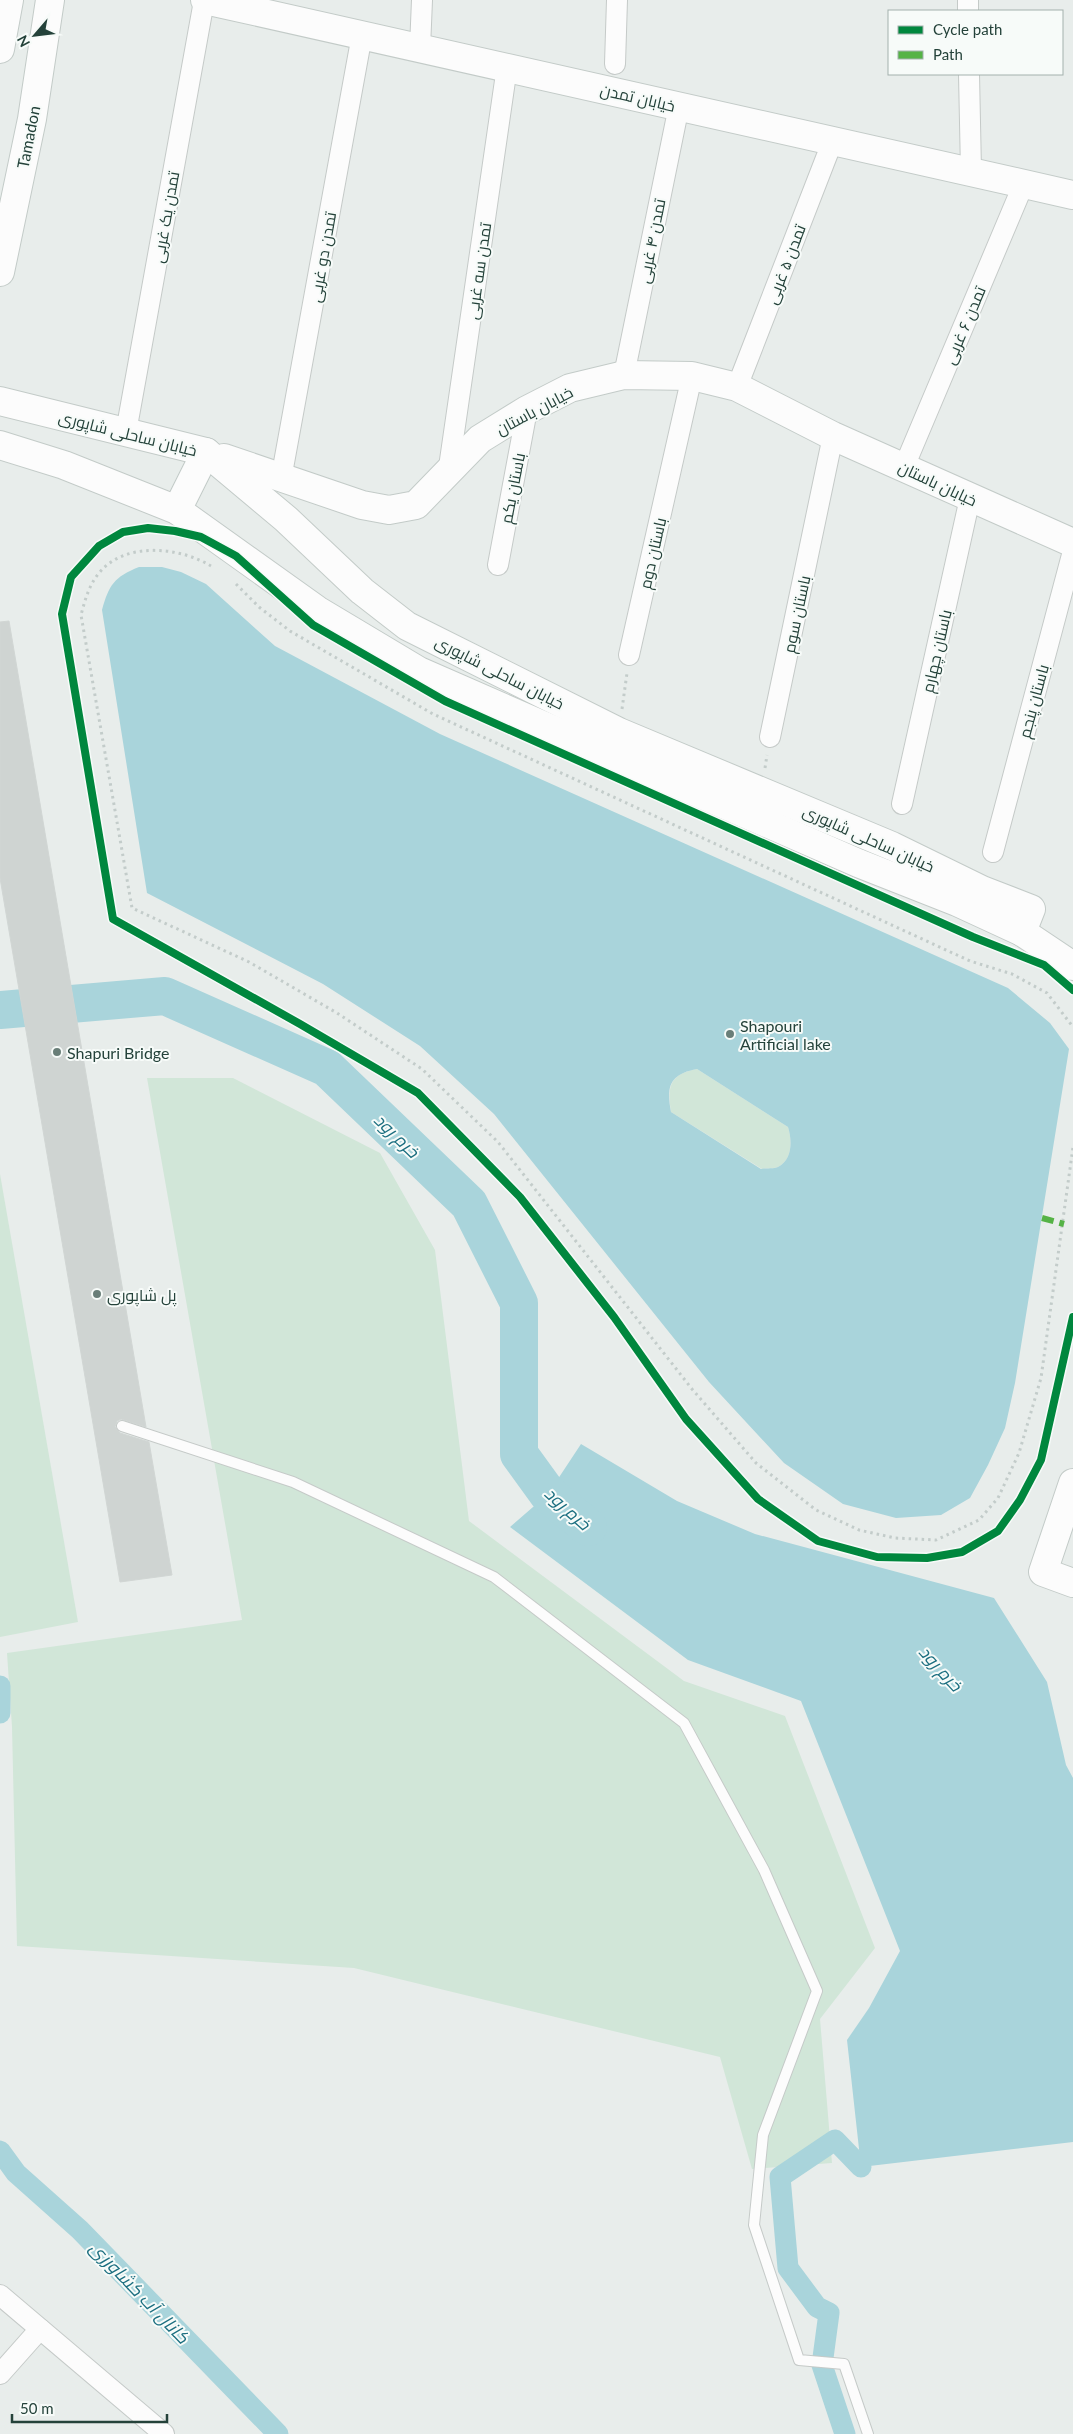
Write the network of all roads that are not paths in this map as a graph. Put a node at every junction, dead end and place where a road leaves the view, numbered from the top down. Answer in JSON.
{"nodes":[{"id":1,"x":9,"y":0,"type":"edge"},
{"id":2,"x":50,"y":0,"type":"edge"},
{"id":3,"x":422,"y":0,"type":"edge"},
{"id":4,"x":617,"y":0,"type":"edge"},
{"id":5,"x":204,"y":1,"type":"edge"},
{"id":6,"x":362,"y":34,"type":"junction"},
{"id":7,"x":420,"y":48,"type":"junction"},
{"id":8,"x":0,"y":49,"type":"edge"},
{"id":9,"x":615,"y":64,"type":"dead end"},
{"id":10,"x":507,"y":67,"type":"junction"},
{"id":11,"x":969,"y":75,"type":"edge"},
{"id":12,"x":679,"y":106,"type":"junction"},
{"id":13,"x":833,"y":140,"type":"junction"},
{"id":14,"x":971,"y":171,"type":"junction"},
{"id":15,"x":1024,"y":183,"type":"junction"},
{"id":16,"x":1073,"y":195,"type":"edge"},
{"id":17,"x":0,"y":272,"type":"edge"},
{"id":18,"x":624,"y":375,"type":"junction"},
{"id":19,"x":692,"y":376,"type":"junction"},
{"id":20,"x":737,"y":388,"type":"junction"},
{"id":21,"x":0,"y":401,"type":"edge"},
{"id":22,"x":527,"y":410,"type":"junction"},
{"id":23,"x":126,"y":432,"type":"junction"},
{"id":24,"x":833,"y":436,"type":"junction"},
{"id":25,"x":0,"y":445,"type":"edge"},
{"id":26,"x":206,"y":452,"type":"junction"},
{"id":27,"x":904,"y":467,"type":"junction"},
{"id":28,"x":448,"y":474,"type":"junction"},
{"id":29,"x":281,"y":479,"type":"junction"},
{"id":30,"x":970,"y":498,"type":"junction"},
{"id":31,"x":176,"y":510,"type":"junction"},
{"id":32,"x":1073,"y":543,"type":"edge"},
{"id":33,"x":1073,"y":551,"type":"edge"},
{"id":34,"x":498,"y":566,"type":"dead end"},
{"id":35,"x":629,"y":655,"type":"road end"},
{"id":36,"x":770,"y":737,"type":"road end"},
{"id":37,"x":614,"y":743,"type":"junction"},
{"id":38,"x":902,"y":804,"type":"dead end"},
{"id":39,"x":993,"y":852,"type":"dead end"},
{"id":40,"x":1027,"y":920,"type":"junction"},
{"id":41,"x":1073,"y":966,"type":"edge"},
{"id":42,"x":122,"y":1426,"type":"dead end"},
{"id":43,"x":1073,"y":1482,"type":"edge"},
{"id":44,"x":1073,"y":1583,"type":"edge"},
{"id":45,"x":0,"y":2295,"type":"edge"},
{"id":46,"x":40,"y":2328,"type":"junction"},
{"id":47,"x":0,"y":2374,"type":"edge"},
{"id":48,"x":164,"y":2434,"type":"edge"},
{"id":49,"x":868,"y":2434,"type":"edge"}],
"edges":[{"from":1,"to":8,"type":"street"},
{"from":2,"to":17,"type":"street","name":"Tamadon"},
{"from":3,"to":7,"type":"street"},
{"from":4,"to":9,"type":"street"},
{"from":5,"to":6,"type":"street","name":"خیابان تمدن"},
{"from":5,"to":23,"type":"street","name":"تمدن یک غربی"},
{"from":6,"to":7,"type":"street","name":"خیابان تمدن"},
{"from":6,"to":29,"type":"street","name":"تمدن دو غربی"},
{"from":7,"to":10,"type":"street","name":"خیابان تمدن"},
{"from":10,"to":12,"type":"street","name":"خیابان تمدن"},
{"from":10,"to":28,"type":"street","name":"تمدن سه غربی"},
{"from":11,"to":14,"type":"street"},
{"from":12,"to":13,"type":"street","name":"خیابان تمدن"},
{"from":12,"to":18,"type":"street","name":"تمدن ۴ غربی"},
{"from":13,"to":14,"type":"street","name":"خیابان تمدن"},
{"from":13,"to":20,"type":"street","name":"تمدن ۵ غربی"},
{"from":14,"to":15,"type":"street","name":"خیابان تمدن"},
{"from":15,"to":16,"type":"street","name":"خیابان تمدن"},
{"from":15,"to":27,"type":"street","name":"تمدن ۶ غربی"},
{"from":18,"to":19,"type":"street","name":"خیابان باستان"},
{"from":18,"to":22,"type":"street","name":"خیابان باستان"},
{"from":19,"to":20,"type":"street","name":"خیابان باستان"},
{"from":19,"to":35,"type":"street","name":"باستان دوم"},
{"from":20,"to":24,"type":"street","name":"خیابان باستان"},
{"from":21,"to":23,"type":"street","name":"خیابان ساحلی شاپوری"},
{"from":22,"to":28,"type":"street","name":"خیابان باستان"},
{"from":22,"to":34,"type":"street","name":"باستان یکم"},
{"from":23,"to":26,"type":"street","name":"خیابان ساحلی شاپوری"},
{"from":24,"to":27,"type":"street","name":"خیابان باستان"},
{"from":24,"to":36,"type":"street","name":"باستان سوم"},
{"from":25,"to":31,"type":"street","name":"خیابان ساحلی شاپوری"},
{"from":26,"to":29,"type":"street","name":"خیابان باستان"},
{"from":26,"to":31,"type":"street"},
{"from":26,"to":37,"type":"street","name":"خیابان ساحلی شاپوری"},
{"from":27,"to":30,"type":"street","name":"خیابان باستان"},
{"from":28,"to":29,"type":"street","name":"خیابان باستان"},
{"from":30,"to":32,"type":"street","name":"خیابان باستان"},
{"from":30,"to":38,"type":"street","name":"باستان چهارم"},
{"from":31,"to":37,"type":"street","name":"خیابان ساحلی شاپوری"},
{"from":33,"to":39,"type":"street","name":"باستان پنجم"},
{"from":37,"to":40,"type":"street","name":"خیابان ساحلی شاپوری"},
{"from":37,"to":40,"type":"street","name":"خیابان ساحلی شاپوری"},
{"from":40,"to":41,"type":"street"},
{"from":42,"to":49,"type":"lane"},
{"from":43,"to":44,"type":"street"},
{"from":45,"to":46,"type":"street"},
{"from":46,"to":47,"type":"street"},
{"from":46,"to":48,"type":"street"}]}
